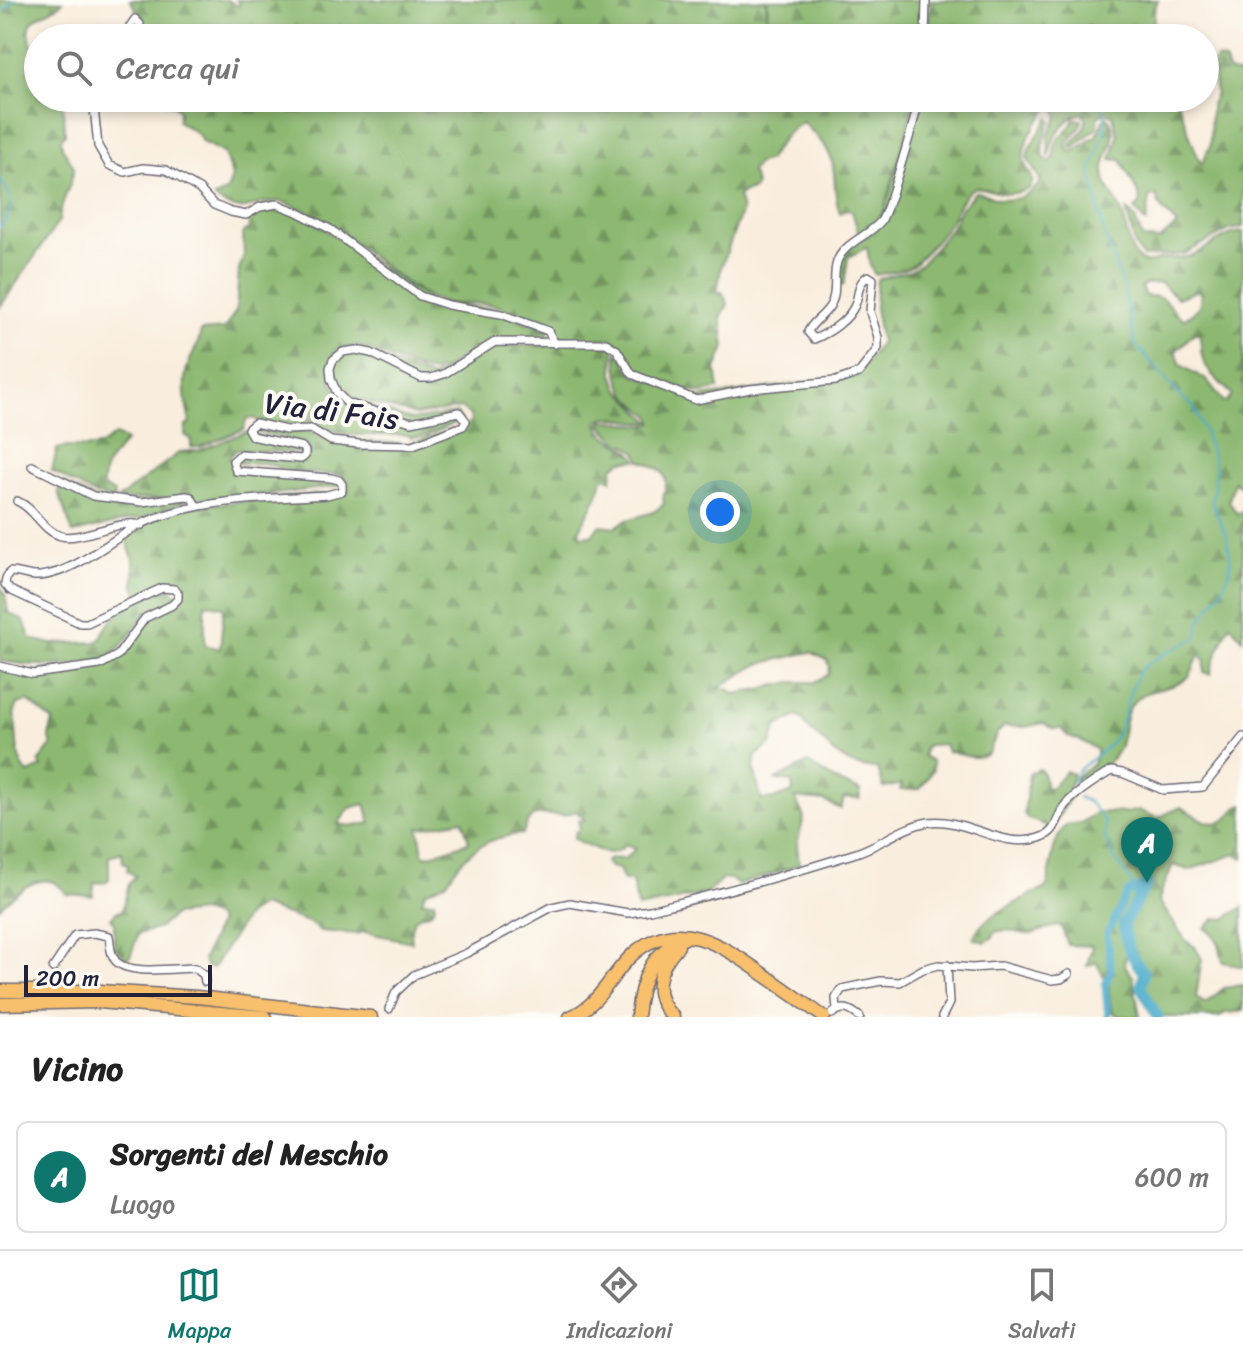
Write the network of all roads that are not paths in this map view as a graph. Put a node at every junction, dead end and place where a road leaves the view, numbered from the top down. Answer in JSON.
{"nodes":[{"id":1,"x":926,"y":0,"type":"edge"},
{"id":2,"x":925,"y":24,"type":"edge"},
{"id":3,"x":94,"y":112,"type":"edge"},
{"id":4,"x":915,"y":112,"type":"edge"},
{"id":5,"x":555,"y":344,"type":"junction"},
{"id":6,"x":32,"y":466,"type":"dead end"},
{"id":7,"x":17,"y":501,"type":"dead end"},
{"id":8,"x":196,"y":505,"type":"junction"},
{"id":9,"x":142,"y":525,"type":"junction"},
{"id":10,"x":0,"y":666,"type":"edge"},
{"id":11,"x":1243,"y":737,"type":"edge"},
{"id":12,"x":692,"y":936,"type":"junction"},
{"id":13,"x":947,"y":965,"type":"junction"},
{"id":14,"x":53,"y":968,"type":"dead end"},
{"id":15,"x":1069,"y":974,"type":"dead end"},
{"id":16,"x":205,"y":982,"type":"dead end"},
{"id":17,"x":0,"y":991,"type":"edge"},
{"id":18,"x":0,"y":1004,"type":"edge"},
{"id":19,"x":389,"y":1009,"type":"dead end"},
{"id":20,"x":831,"y":1013,"type":"edge"},
{"id":21,"x":265,"y":1017,"type":"edge"},
{"id":22,"x":371,"y":1017,"type":"edge"},
{"id":23,"x":570,"y":1017,"type":"edge"},
{"id":24,"x":637,"y":1017,"type":"edge"},
{"id":25,"x":673,"y":1017,"type":"edge"},
{"id":26,"x":860,"y":1017,"type":"edge"},
{"id":27,"x":942,"y":1017,"type":"edge"}],
"edges":[{"from":1,"to":2,"type":"street"},
{"from":3,"to":5,"type":"street"},
{"from":4,"to":5,"type":"street","name":"Via di Fais"},
{"from":5,"to":8,"type":"street","name":"Via di Fais"},
{"from":6,"to":8,"type":"street"},
{"from":7,"to":9,"type":"street"},
{"from":8,"to":9,"type":"street","name":"Via di Fais"},
{"from":9,"to":10,"type":"street","name":"Via di Fais"},
{"from":11,"to":19,"type":"street"},
{"from":12,"to":20,"type":"highway"},
{"from":12,"to":23,"type":"highway"},
{"from":12,"to":24,"type":"highway"},
{"from":12,"to":25,"type":"highway"},
{"from":13,"to":15,"type":"street"},
{"from":13,"to":20,"type":"street"},
{"from":13,"to":27,"type":"street"},
{"from":14,"to":16,"type":"street"},
{"from":17,"to":22,"type":"highway"},
{"from":18,"to":21,"type":"highway"},
{"from":20,"to":26,"type":"street"}]}
